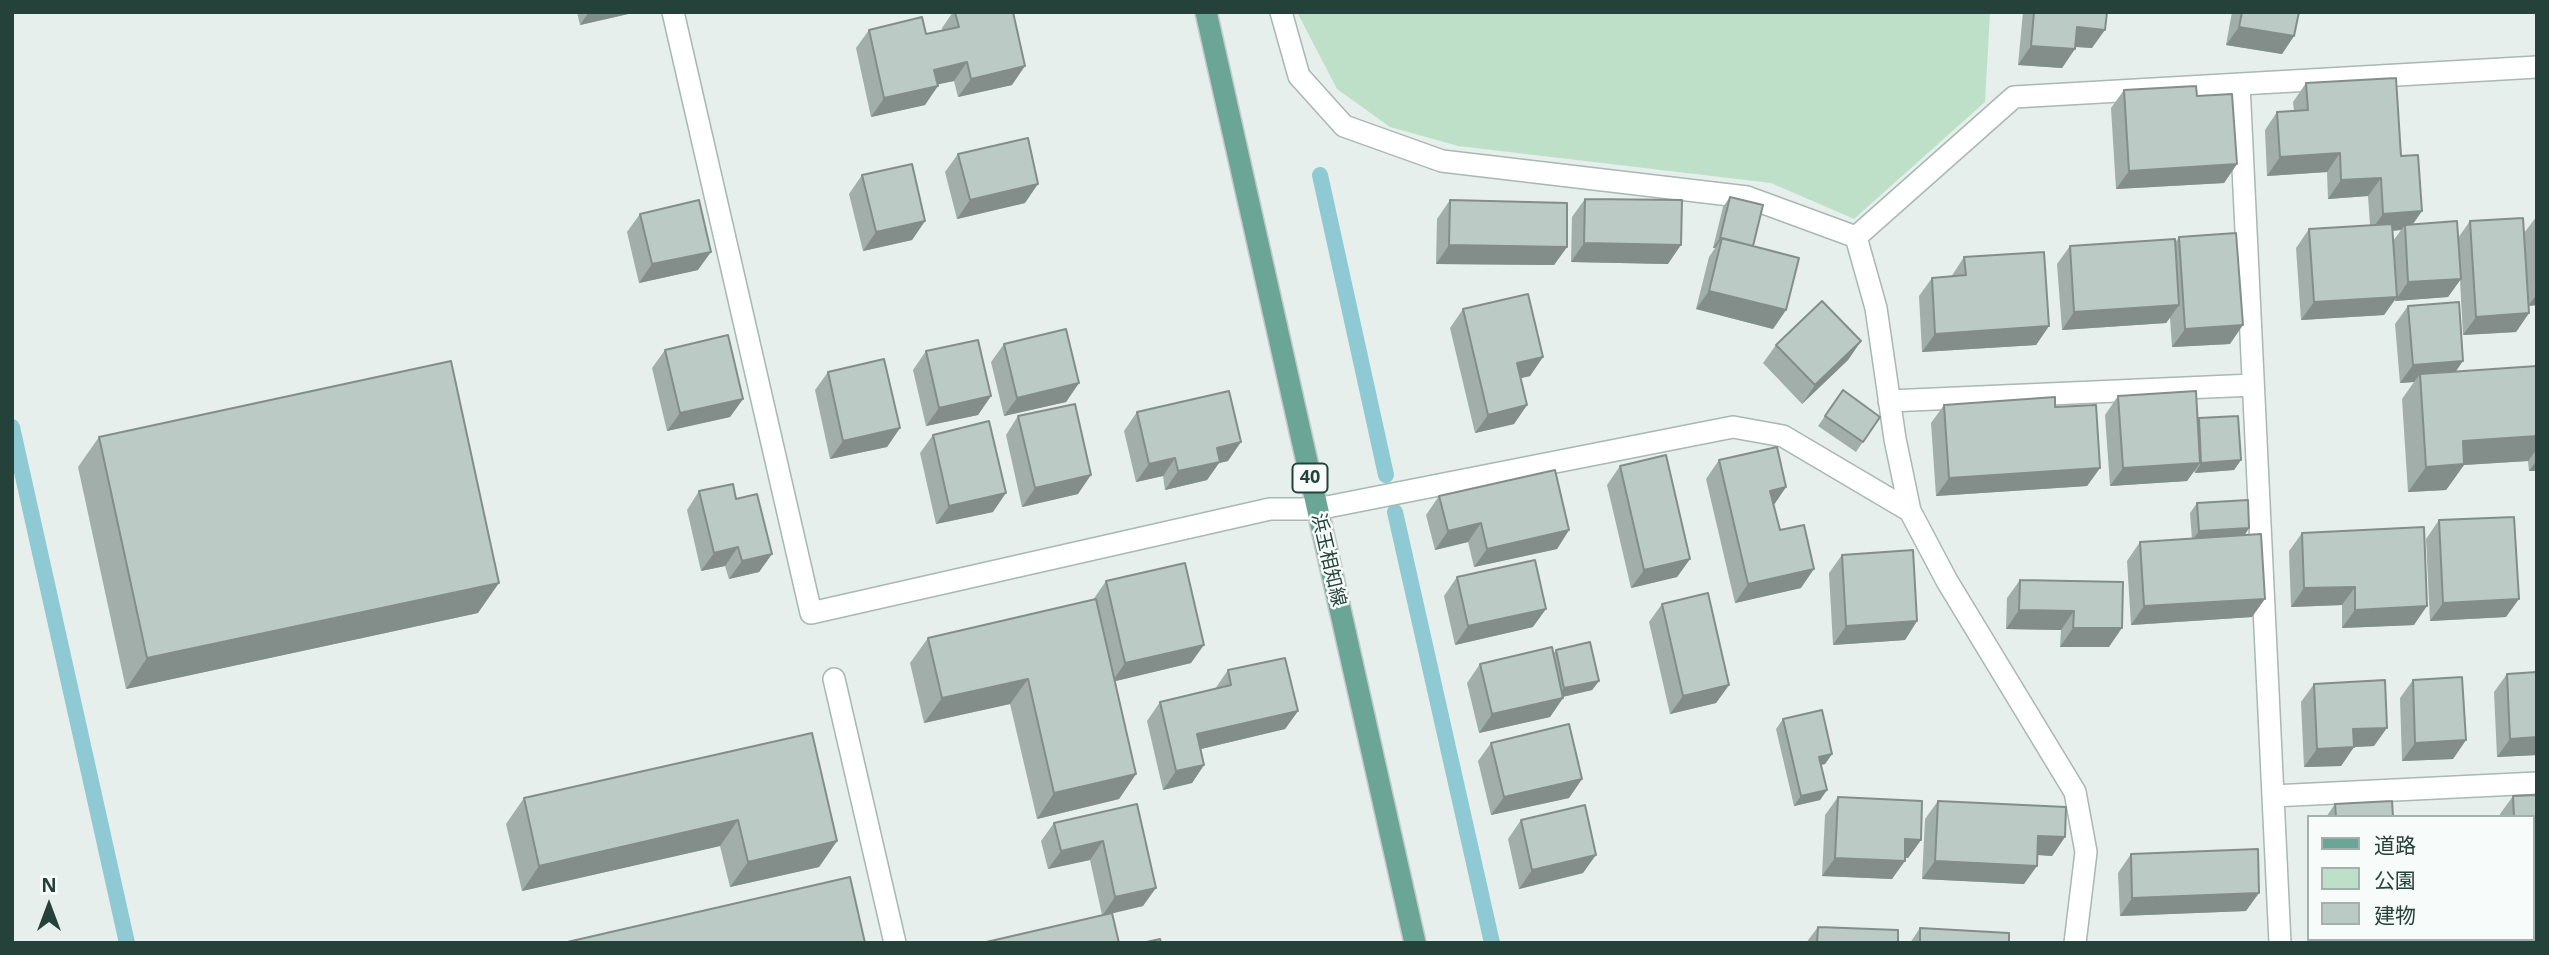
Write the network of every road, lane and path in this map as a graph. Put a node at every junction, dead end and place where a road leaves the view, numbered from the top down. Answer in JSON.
{"nodes":[{"id":1,"x":673,"y":12,"type":"edge"},
{"id":2,"x":1206,"y":12,"type":"edge"},
{"id":3,"x":1281,"y":12,"type":"edge"},
{"id":4,"x":2537,"y":67,"type":"edge"},
{"id":5,"x":2239,"y":84,"type":"junction"},
{"id":6,"x":1856,"y":237,"type":"junction"},
{"id":7,"x":2253,"y":385,"type":"junction"},
{"id":8,"x":1889,"y":401,"type":"junction"},
{"id":9,"x":1317,"y":509,"type":"junction"},
{"id":10,"x":1910,"y":511,"type":"junction"},
{"id":11,"x":834,"y":679,"type":"dead end"},
{"id":12,"x":2537,"y":783,"type":"edge"},
{"id":13,"x":2273,"y":796,"type":"junction"},
{"id":14,"x":895,"y":943,"type":"edge"},
{"id":15,"x":1415,"y":943,"type":"edge"},
{"id":16,"x":2075,"y":943,"type":"edge"},
{"id":17,"x":2280,"y":943,"type":"edge"}],
"edges":[{"from":1,"to":9,"type":"street"},
{"from":2,"to":9,"type":"main road","name":"浜玉相知線","number":"40"},
{"from":3,"to":6,"type":"street"},
{"from":4,"to":5,"type":"street"},
{"from":5,"to":6,"type":"street"},
{"from":5,"to":7,"type":"street"},
{"from":6,"to":8,"type":"street"},
{"from":7,"to":8,"type":"street"},
{"from":7,"to":13,"type":"street"},
{"from":8,"to":10,"type":"street"},
{"from":9,"to":10,"type":"street"},
{"from":9,"to":15,"type":"main road","name":"浜玉相知線","number":"40"},
{"from":10,"to":16,"type":"street"},
{"from":11,"to":14,"type":"street"},
{"from":12,"to":13,"type":"street"},
{"from":13,"to":17,"type":"street"}]}
